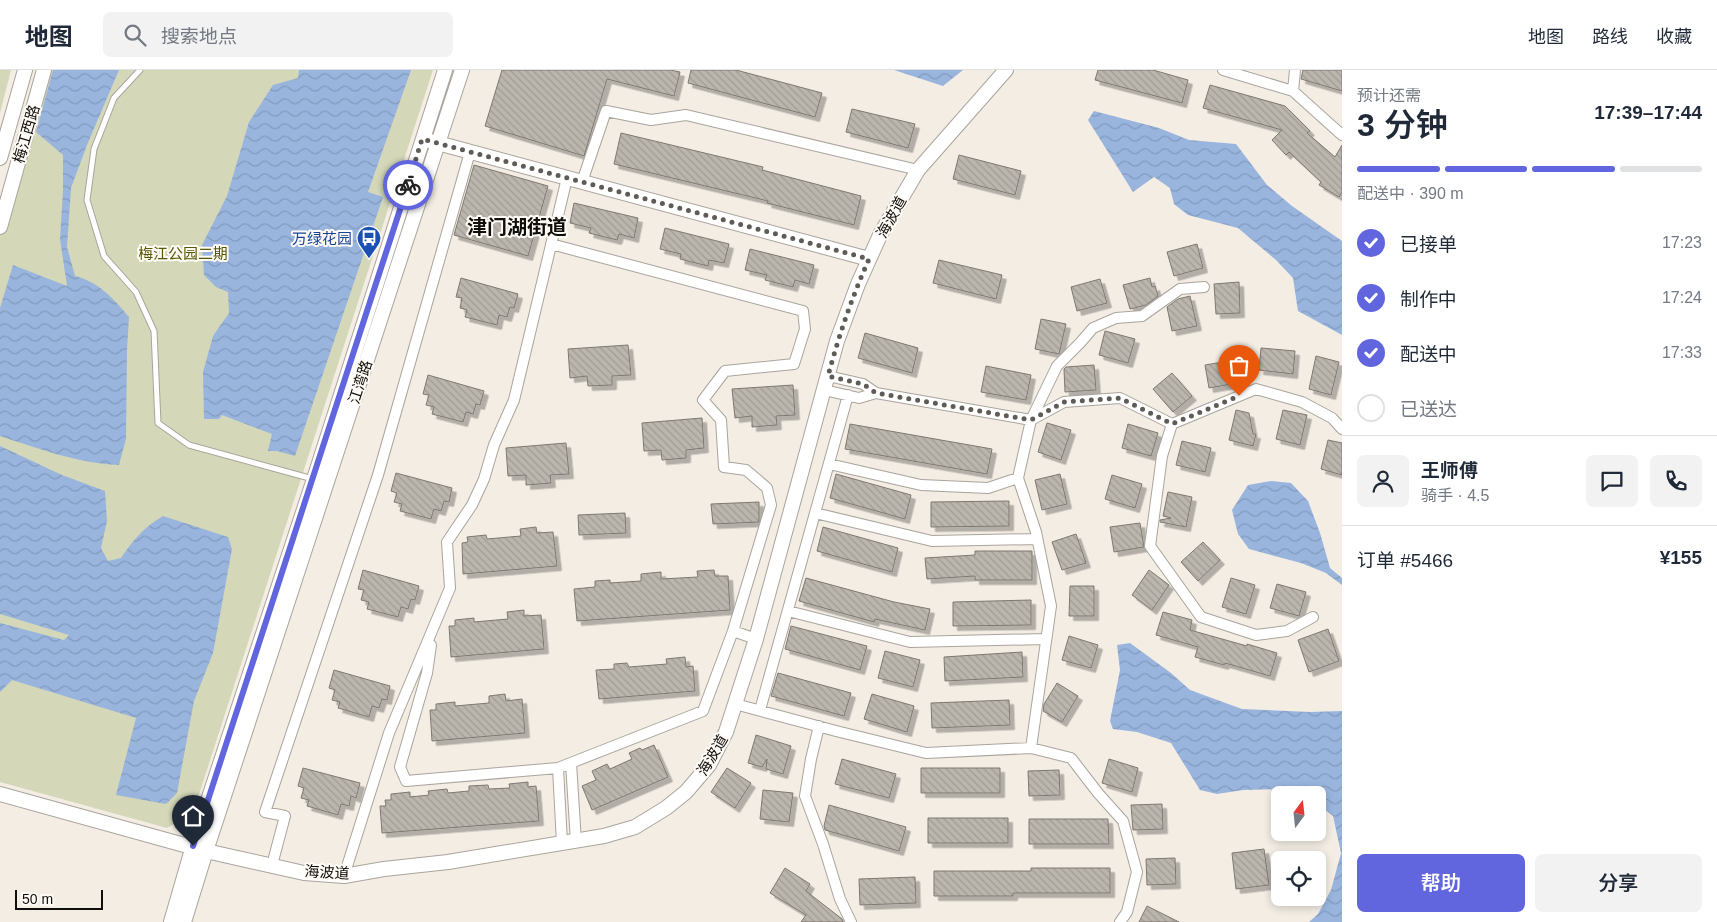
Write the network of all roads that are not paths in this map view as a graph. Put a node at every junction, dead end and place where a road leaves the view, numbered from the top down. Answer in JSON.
{"nodes":[{"id":1,"x":25,"y":70,"type":"edge"},
{"id":2,"x":44,"y":70,"type":"edge"},
{"id":3,"x":140,"y":70,"type":"edge"},
{"id":4,"x":445,"y":70,"type":"edge"},
{"id":5,"x":462,"y":70,"type":"edge"},
{"id":6,"x":1006,"y":70,"type":"edge"},
{"id":7,"x":1223,"y":70,"type":"edge"},
{"id":8,"x":1295,"y":70,"type":"edge"},
{"id":9,"x":1293,"y":91,"type":"junction"},
{"id":10,"x":1342,"y":135,"type":"edge"},
{"id":11,"x":422,"y":139,"type":"junction"},
{"id":12,"x":438,"y":144,"type":"junction"},
{"id":13,"x":470,"y":152,"type":"junction"},
{"id":14,"x":0,"y":158,"type":"edge"},
{"id":15,"x":918,"y":170,"type":"junction"},
{"id":16,"x":567,"y":178,"type":"junction"},
{"id":17,"x":582,"y":182,"type":"junction"},
{"id":18,"x":0,"y":227,"type":"edge"},
{"id":19,"x":551,"y":244,"type":"junction"},
{"id":20,"x":869,"y":259,"type":"junction"},
{"id":21,"x":1204,"y":286,"type":"dead end"},
{"id":22,"x":828,"y":376,"type":"junction"},
{"id":23,"x":824,"y":390,"type":"junction"},
{"id":24,"x":876,"y":393,"type":"junction"},
{"id":25,"x":848,"y":395,"type":"junction"},
{"id":26,"x":1031,"y":420,"type":"junction"},
{"id":27,"x":1172,"y":424,"type":"junction"},
{"id":28,"x":1342,"y":428,"type":"edge"},
{"id":29,"x":829,"y":464,"type":"junction"},
{"id":30,"x":1018,"y":478,"type":"junction"},
{"id":31,"x":314,"y":479,"type":"junction"},
{"id":32,"x":815,"y":513,"type":"junction"},
{"id":33,"x":1037,"y":539,"type":"junction"},
{"id":34,"x":788,"y":611,"type":"junction"},
{"id":35,"x":1313,"y":617,"type":"dead end"},
{"id":36,"x":434,"y":629,"type":"junction"},
{"id":37,"x":733,"y":631,"type":"junction"},
{"id":38,"x":756,"y":639,"type":"junction"},
{"id":39,"x":1046,"y":640,"type":"junction"},
{"id":40,"x":735,"y":704,"type":"junction"},
{"id":41,"x":760,"y":710,"type":"junction"},
{"id":42,"x":819,"y":726,"type":"junction"},
{"id":43,"x":1030,"y":748,"type":"junction"},
{"id":44,"x":571,"y":763,"type":"junction"},
{"id":45,"x":558,"y":768,"type":"junction"},
{"id":46,"x":0,"y":794,"type":"edge"},
{"id":47,"x":569,"y":843,"type":"junction"},
{"id":48,"x":200,"y":848,"type":"junction"},
{"id":49,"x":272,"y":865,"type":"junction"},
{"id":50,"x":344,"y":876,"type":"junction"},
{"id":51,"x":171,"y":922,"type":"edge"},
{"id":52,"x":184,"y":922,"type":"edge"},
{"id":53,"x":851,"y":922,"type":"edge"},
{"id":54,"x":1120,"y":922,"type":"edge"}],
"edges":[{"from":1,"to":14,"type":"main road","name":"梅江西路"},
{"from":2,"to":18,"type":"main road","name":"梅江西路"},
{"from":3,"to":31,"type":"lane"},
{"from":4,"to":11,"type":"main road","name":"江湾路"},
{"from":5,"to":12,"type":"main road","name":"江湾路"},
{"from":6,"to":15,"type":"main road","name":"海波道"},
{"from":7,"to":9,"type":"street"},
{"from":8,"to":9,"type":"street"},
{"from":9,"to":10,"type":"street"},
{"from":11,"to":12,"type":"main road"},
{"from":11,"to":31,"type":"main road","name":"江湾路"},
{"from":12,"to":13,"type":"main road"},
{"from":12,"to":48,"type":"main road","name":"江湾路"},
{"from":13,"to":16,"type":"main road"},
{"from":13,"to":49,"type":"street"},
{"from":15,"to":17,"type":"street"},
{"from":15,"to":20,"type":"main road","name":"海波道"},
{"from":16,"to":17,"type":"main road"},
{"from":16,"to":19,"type":"street"},
{"from":17,"to":20,"type":"main road"},
{"from":19,"to":36,"type":"street"},
{"from":19,"to":37,"type":"street"},
{"from":20,"to":22,"type":"main road","name":"海波道"},
{"from":21,"to":26,"type":"street"},
{"from":22,"to":23,"type":"main road","name":"海波道"},
{"from":22,"to":24,"type":"street"},
{"from":23,"to":25,"type":"street"},
{"from":23,"to":38,"type":"main road","name":"海波道"},
{"from":24,"to":25,"type":"street"},
{"from":24,"to":26,"type":"street"},
{"from":25,"to":29,"type":"street"},
{"from":26,"to":27,"type":"street"},
{"from":26,"to":30,"type":"street"},
{"from":27,"to":28,"type":"street"},
{"from":27,"to":35,"type":"street"},
{"from":29,"to":30,"type":"street"},
{"from":29,"to":32,"type":"street"},
{"from":30,"to":33,"type":"street"},
{"from":31,"to":48,"type":"main road","name":"江湾路"},
{"from":32,"to":33,"type":"street"},
{"from":32,"to":34,"type":"street"},
{"from":33,"to":39,"type":"street"},
{"from":34,"to":39,"type":"street"},
{"from":34,"to":41,"type":"street"},
{"from":36,"to":45,"type":"street"},
{"from":36,"to":50,"type":"street"},
{"from":37,"to":38,"type":"street"},
{"from":37,"to":44,"type":"street"},
{"from":38,"to":40,"type":"main road","name":"海波道"},
{"from":39,"to":43,"type":"street"},
{"from":40,"to":41,"type":"street"},
{"from":40,"to":47,"type":"main road","name":"海波道"},
{"from":41,"to":42,"type":"street"},
{"from":42,"to":43,"type":"street"},
{"from":42,"to":53,"type":"street"},
{"from":43,"to":54,"type":"street"},
{"from":44,"to":45,"type":"street"},
{"from":44,"to":47,"type":"street"},
{"from":45,"to":47,"type":"street"},
{"from":46,"to":48,"type":"main road","name":"海波道"},
{"from":47,"to":50,"type":"main road","name":"海波道"},
{"from":48,"to":49,"type":"main road","name":"海波道"},
{"from":48,"to":51,"type":"main road","name":"江湾路"},
{"from":48,"to":52,"type":"main road","name":"江湾路"},
{"from":49,"to":50,"type":"main road","name":"海波道"}]}
